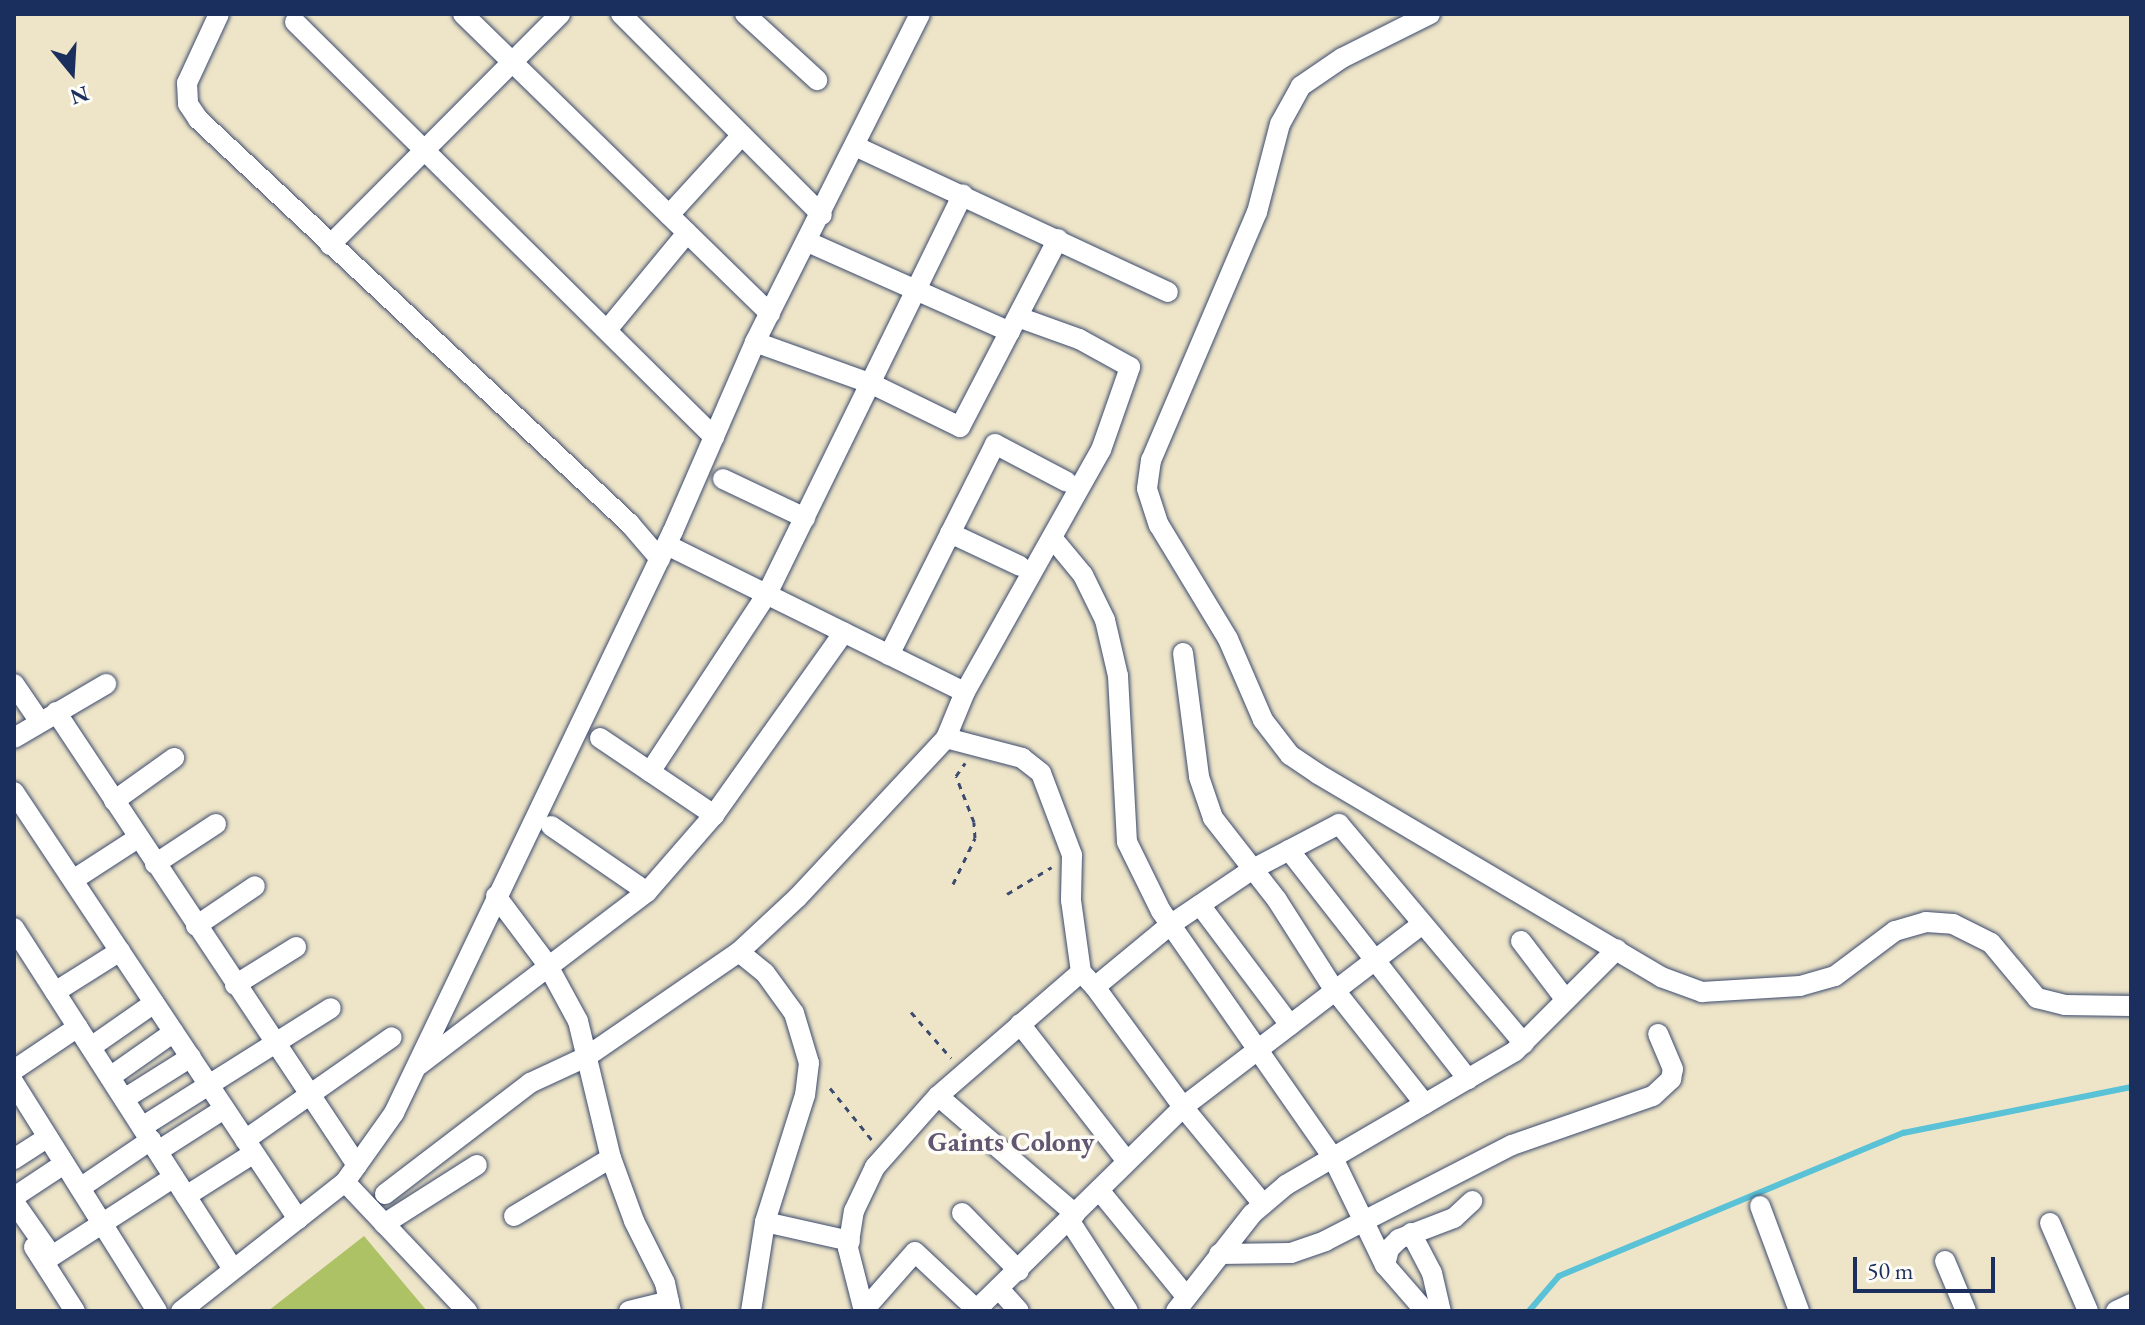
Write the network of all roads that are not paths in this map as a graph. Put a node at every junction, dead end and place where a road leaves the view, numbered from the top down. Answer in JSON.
{"nodes":[{"id":1,"x":219,"y":14,"type":"edge"},
{"id":2,"x":463,"y":14,"type":"edge"},
{"id":3,"x":560,"y":14,"type":"edge"},
{"id":4,"x":621,"y":14,"type":"edge"},
{"id":5,"x":745,"y":14,"type":"edge"},
{"id":6,"x":920,"y":14,"type":"edge"},
{"id":7,"x":1430,"y":14,"type":"edge"},
{"id":8,"x":295,"y":22,"type":"dead end"},
{"id":9,"x":514,"y":64,"type":"junction"},
{"id":10,"x":817,"y":80,"type":"dead end"},
{"id":11,"x":742,"y":135,"type":"junction"},
{"id":12,"x":857,"y":147,"type":"junction"},
{"id":13,"x":425,"y":151,"type":"junction"},
{"id":14,"x":963,"y":194,"type":"junction"},
{"id":15,"x":669,"y":215,"type":"junction"},
{"id":16,"x":822,"y":215,"type":"junction"},
{"id":17,"x":687,"y":233,"type":"junction"},
{"id":18,"x":1058,"y":239,"type":"junction"},
{"id":19,"x":808,"y":242,"type":"junction"},
{"id":20,"x":330,"y":245,"type":"junction"},
{"id":21,"x":1168,"y":292,"type":"dead end"},
{"id":22,"x":918,"y":293,"type":"junction"},
{"id":23,"x":770,"y":314,"type":"junction"},
{"id":24,"x":1014,"y":324,"type":"junction"},
{"id":25,"x":607,"y":330,"type":"junction"},
{"id":26,"x":755,"y":342,"type":"junction"},
{"id":27,"x":872,"y":384,"type":"junction"},
{"id":28,"x":714,"y":437,"type":"junction"},
{"id":29,"x":723,"y":479,"type":"dead end"},
{"id":30,"x":1067,"y":482,"type":"dead end"},
{"id":31,"x":805,"y":518,"type":"junction"},
{"id":32,"x":950,"y":533,"type":"junction"},
{"id":33,"x":1054,"y":540,"type":"junction"},
{"id":34,"x":663,"y":552,"type":"junction"},
{"id":35,"x":1020,"y":566,"type":"dead end"},
{"id":36,"x":767,"y":594,"type":"junction"},
{"id":37,"x":844,"y":632,"type":"junction"},
{"id":38,"x":1183,"y":653,"type":"dead end"},
{"id":39,"x":889,"y":655,"type":"junction"},
{"id":40,"x":14,"y":684,"type":"edge"},
{"id":41,"x":106,"y":684,"type":"dead end"},
{"id":42,"x":965,"y":692,"type":"junction"},
{"id":43,"x":48,"y":717,"type":"junction"},
{"id":44,"x":14,"y":738,"type":"edge"},
{"id":45,"x":600,"y":738,"type":"dead end"},
{"id":46,"x":946,"y":738,"type":"junction"},
{"id":47,"x":174,"y":758,"type":"dead end"},
{"id":48,"x":650,"y":772,"type":"junction"},
{"id":49,"x":14,"y":792,"type":"edge"},
{"id":50,"x":114,"y":801,"type":"junction"},
{"id":51,"x":714,"y":815,"type":"junction"},
{"id":52,"x":216,"y":824,"type":"dead end"},
{"id":53,"x":551,"y":826,"type":"dead end"},
{"id":54,"x":138,"y":838,"type":"junction"},
{"id":55,"x":1289,"y":850,"type":"junction"},
{"id":56,"x":155,"y":864,"type":"junction"},
{"id":57,"x":1253,"y":869,"type":"junction"},
{"id":58,"x":73,"y":880,"type":"junction"},
{"id":59,"x":255,"y":886,"type":"dead end"},
{"id":60,"x":647,"y":892,"type":"junction"},
{"id":61,"x":496,"y":896,"type":"junction"},
{"id":62,"x":1200,"y":905,"type":"junction"},
{"id":63,"x":1170,"y":925,"type":"junction"},
{"id":64,"x":1421,"y":925,"type":"junction"},
{"id":65,"x":196,"y":926,"type":"junction"},
{"id":66,"x":14,"y":928,"type":"edge"},
{"id":67,"x":1521,"y":941,"type":"dead end"},
{"id":68,"x":296,"y":947,"type":"dead end"},
{"id":69,"x":1617,"y":949,"type":"junction"},
{"id":70,"x":20,"y":950,"type":"edge"},
{"id":71,"x":120,"y":951,"type":"junction"},
{"id":72,"x":739,"y":952,"type":"junction"},
{"id":73,"x":1376,"y":960,"type":"junction"},
{"id":74,"x":547,"y":964,"type":"junction"},
{"id":75,"x":1088,"y":979,"type":"junction"},
{"id":76,"x":235,"y":985,"type":"junction"},
{"id":77,"x":1333,"y":988,"type":"junction"},
{"id":78,"x":55,"y":992,"type":"junction"},
{"id":79,"x":1566,"y":1000,"type":"junction"},
{"id":80,"x":154,"y":1003,"type":"junction"},
{"id":81,"x":2131,"y":1006,"type":"edge"},
{"id":82,"x":331,"y":1008,"type":"dead end"},
{"id":83,"x":1020,"y":1024,"type":"junction"},
{"id":84,"x":1290,"y":1025,"type":"junction"},
{"id":85,"x":78,"y":1027,"type":"junction"},
{"id":86,"x":174,"y":1032,"type":"junction"},
{"id":87,"x":1658,"y":1034,"type":"dead end"},
{"id":88,"x":392,"y":1037,"type":"dead end"},
{"id":89,"x":273,"y":1043,"type":"junction"},
{"id":90,"x":1524,"y":1044,"type":"junction"},
{"id":91,"x":91,"y":1047,"type":"junction"},
{"id":92,"x":1256,"y":1054,"type":"junction"},
{"id":93,"x":191,"y":1057,"type":"junction"},
{"id":94,"x":586,"y":1057,"type":"junction"},
{"id":95,"x":416,"y":1067,"type":"junction"},
{"id":96,"x":14,"y":1070,"type":"edge"},
{"id":97,"x":110,"y":1077,"type":"junction"},
{"id":98,"x":1468,"y":1079,"type":"junction"},
{"id":99,"x":14,"y":1083,"type":"edge"},
{"id":100,"x":209,"y":1085,"type":"junction"},
{"id":101,"x":938,"y":1096,"type":"junction"},
{"id":102,"x":309,"y":1098,"type":"junction"},
{"id":103,"x":124,"y":1099,"type":"junction"},
{"id":104,"x":1425,"y":1104,"type":"junction"},
{"id":105,"x":1183,"y":1107,"type":"junction"},
{"id":106,"x":224,"y":1109,"type":"junction"},
{"id":107,"x":22,"y":1112,"type":"edge"},
{"id":108,"x":48,"y":1137,"type":"junction"},
{"id":109,"x":150,"y":1140,"type":"junction"},
{"id":110,"x":249,"y":1146,"type":"junction"},
{"id":111,"x":611,"y":1158,"type":"junction"},
{"id":112,"x":1333,"y":1158,"type":"junction"},
{"id":113,"x":14,"y":1159,"type":"edge"},
{"id":114,"x":1126,"y":1160,"type":"junction"},
{"id":115,"x":64,"y":1164,"type":"junction"},
{"id":116,"x":357,"y":1165,"type":"junction"},
{"id":117,"x":477,"y":1165,"type":"dead end"},
{"id":118,"x":174,"y":1177,"type":"junction"},
{"id":119,"x":345,"y":1182,"type":"junction"},
{"id":120,"x":80,"y":1188,"type":"junction"},
{"id":121,"x":1099,"y":1190,"type":"junction"},
{"id":122,"x":385,"y":1194,"type":"dead end"},
{"id":123,"x":186,"y":1196,"type":"junction"},
{"id":124,"x":14,"y":1200,"type":"edge"},
{"id":125,"x":1472,"y":1201,"type":"dead end"},
{"id":126,"x":1263,"y":1204,"type":"junction"},
{"id":127,"x":1760,"y":1206,"type":"dead end"},
{"id":128,"x":962,"y":1213,"type":"dead end"},
{"id":129,"x":14,"y":1216,"type":"edge"},
{"id":130,"x":514,"y":1216,"type":"dead end"},
{"id":131,"x":1072,"y":1217,"type":"junction"},
{"id":132,"x":298,"y":1219,"type":"junction"},
{"id":133,"x":1363,"y":1221,"type":"junction"},
{"id":134,"x":765,"y":1222,"type":"junction"},
{"id":135,"x":2050,"y":1223,"type":"dead end"},
{"id":136,"x":103,"y":1224,"type":"junction"},
{"id":137,"x":384,"y":1224,"type":"junction"},
{"id":138,"x":1411,"y":1233,"type":"junction"},
{"id":139,"x":850,"y":1241,"type":"junction"},
{"id":140,"x":1219,"y":1254,"type":"junction"},
{"id":141,"x":1945,"y":1261,"type":"dead end"},
{"id":142,"x":1385,"y":1265,"type":"junction"},
{"id":143,"x":233,"y":1269,"type":"junction"},
{"id":144,"x":1019,"y":1271,"type":"junction"},
{"id":145,"x":1000,"y":1290,"type":"junction"},
{"id":146,"x":1180,"y":1303,"type":"edge"},
{"id":147,"x":2131,"y":1304,"type":"edge"},
{"id":148,"x":670,"y":1306,"type":"edge"},
{"id":149,"x":864,"y":1310,"type":"edge"},
{"id":150,"x":976,"y":1310,"type":"edge"},
{"id":151,"x":75,"y":1311,"type":"edge"},
{"id":152,"x":157,"y":1311,"type":"edge"},
{"id":153,"x":181,"y":1311,"type":"edge"},
{"id":154,"x":467,"y":1311,"type":"edge"},
{"id":155,"x":629,"y":1311,"type":"edge"},
{"id":156,"x":751,"y":1311,"type":"edge"},
{"id":157,"x":1019,"y":1311,"type":"edge"},
{"id":158,"x":1128,"y":1311,"type":"edge"},
{"id":159,"x":1425,"y":1311,"type":"edge"},
{"id":160,"x":1441,"y":1311,"type":"edge"},
{"id":161,"x":1799,"y":1311,"type":"edge"},
{"id":162,"x":1966,"y":1311,"type":"edge"},
{"id":163,"x":2088,"y":1311,"type":"edge"},
{"id":164,"x":2116,"y":1311,"type":"edge"}],
"edges":[{"from":1,"to":20,"type":"street"},
{"from":2,"to":9,"type":"street"},
{"from":3,"to":9,"type":"street"},
{"from":4,"to":11,"type":"street"},
{"from":5,"to":10,"type":"street"},
{"from":6,"to":12,"type":"street"},
{"from":7,"to":69,"type":"street"},
{"from":8,"to":13,"type":"street"},
{"from":9,"to":13,"type":"street"},
{"from":9,"to":15,"type":"street"},
{"from":11,"to":15,"type":"street"},
{"from":11,"to":16,"type":"street"},
{"from":12,"to":14,"type":"street"},
{"from":12,"to":16,"type":"street"},
{"from":13,"to":20,"type":"street"},
{"from":13,"to":25,"type":"street"},
{"from":14,"to":18,"type":"street"},
{"from":14,"to":22,"type":"street"},
{"from":15,"to":17,"type":"street"},
{"from":16,"to":19,"type":"street"},
{"from":17,"to":23,"type":"street"},
{"from":17,"to":25,"type":"street"},
{"from":18,"to":21,"type":"street"},
{"from":18,"to":24,"type":"street"},
{"from":19,"to":22,"type":"street"},
{"from":19,"to":23,"type":"street"},
{"from":20,"to":34,"type":"street"},
{"from":22,"to":24,"type":"street"},
{"from":22,"to":27,"type":"street"},
{"from":23,"to":26,"type":"street"},
{"from":24,"to":27,"type":"street"},
{"from":24,"to":33,"type":"street"},
{"from":25,"to":28,"type":"street"},
{"from":26,"to":27,"type":"street"},
{"from":26,"to":28,"type":"street"},
{"from":27,"to":31,"type":"street"},
{"from":28,"to":34,"type":"street"},
{"from":29,"to":31,"type":"street"},
{"from":30,"to":32,"type":"street"},
{"from":31,"to":36,"type":"street"},
{"from":32,"to":35,"type":"street"},
{"from":32,"to":39,"type":"street"},
{"from":33,"to":42,"type":"street"},
{"from":33,"to":63,"type":"street"},
{"from":34,"to":36,"type":"street"},
{"from":34,"to":61,"type":"street"},
{"from":36,"to":37,"type":"street"},
{"from":36,"to":48,"type":"street"},
{"from":37,"to":39,"type":"street"},
{"from":37,"to":51,"type":"street"},
{"from":38,"to":57,"type":"street"},
{"from":39,"to":42,"type":"street"},
{"from":40,"to":43,"type":"street"},
{"from":41,"to":43,"type":"street"},
{"from":42,"to":46,"type":"street"},
{"from":43,"to":44,"type":"street"},
{"from":43,"to":50,"type":"street"},
{"from":45,"to":48,"type":"street"},
{"from":46,"to":72,"type":"street"},
{"from":46,"to":75,"type":"street"},
{"from":47,"to":50,"type":"street"},
{"from":48,"to":51,"type":"street"},
{"from":49,"to":58,"type":"street"},
{"from":50,"to":54,"type":"street"},
{"from":51,"to":60,"type":"street"},
{"from":52,"to":56,"type":"street"},
{"from":53,"to":60,"type":"street"},
{"from":54,"to":56,"type":"street"},
{"from":54,"to":58,"type":"street"},
{"from":55,"to":57,"type":"street"},
{"from":55,"to":64,"type":"street"},
{"from":55,"to":73,"type":"street"},
{"from":56,"to":65,"type":"street"},
{"from":57,"to":62,"type":"street"},
{"from":57,"to":77,"type":"street"},
{"from":58,"to":71,"type":"street"},
{"from":59,"to":65,"type":"street"},
{"from":60,"to":74,"type":"street"},
{"from":61,"to":74,"type":"street"},
{"from":61,"to":95,"type":"street"},
{"from":62,"to":63,"type":"street"},
{"from":62,"to":84,"type":"street"},
{"from":63,"to":75,"type":"street"},
{"from":63,"to":92,"type":"street"},
{"from":64,"to":73,"type":"street"},
{"from":64,"to":90,"type":"street"},
{"from":65,"to":76,"type":"street"},
{"from":66,"to":70,"type":"street"},
{"from":67,"to":79,"type":"street"},
{"from":68,"to":76,"type":"street"},
{"from":69,"to":79,"type":"street"},
{"from":69,"to":81,"type":"street"},
{"from":70,"to":78,"type":"street"},
{"from":71,"to":78,"type":"street"},
{"from":71,"to":80,"type":"street"},
{"from":72,"to":94,"type":"street"},
{"from":72,"to":134,"type":"street"},
{"from":73,"to":77,"type":"street"},
{"from":73,"to":98,"type":"street"},
{"from":74,"to":94,"type":"street"},
{"from":74,"to":95,"type":"street"},
{"from":75,"to":83,"type":"street"},
{"from":75,"to":105,"type":"street"},
{"from":76,"to":89,"type":"street"},
{"from":77,"to":84,"type":"street"},
{"from":77,"to":104,"type":"street"},
{"from":78,"to":85,"type":"street"},
{"from":79,"to":90,"type":"street"},
{"from":80,"to":86,"type":"street"},
{"from":80,"to":91,"type":"street"},
{"from":82,"to":89,"type":"street"},
{"from":83,"to":101,"type":"street"},
{"from":83,"to":114,"type":"street"},
{"from":84,"to":92,"type":"street"},
{"from":85,"to":91,"type":"street"},
{"from":85,"to":96,"type":"street"},
{"from":86,"to":93,"type":"street"},
{"from":86,"to":97,"type":"street"},
{"from":87,"to":133,"type":"street"},
{"from":88,"to":102,"type":"street"},
{"from":89,"to":100,"type":"street"},
{"from":89,"to":102,"type":"street"},
{"from":90,"to":98,"type":"street"},
{"from":91,"to":97,"type":"street"},
{"from":92,"to":105,"type":"street"},
{"from":92,"to":112,"type":"street"},
{"from":93,"to":100,"type":"street"},
{"from":93,"to":103,"type":"street"},
{"from":94,"to":111,"type":"street"},
{"from":94,"to":122,"type":"street"},
{"from":95,"to":116,"type":"street"},
{"from":97,"to":103,"type":"street"},
{"from":98,"to":104,"type":"street"},
{"from":99,"to":107,"type":"street"},
{"from":100,"to":106,"type":"street"},
{"from":100,"to":109,"type":"street"},
{"from":101,"to":131,"type":"street"},
{"from":101,"to":139,"type":"street"},
{"from":102,"to":110,"type":"street"},
{"from":102,"to":116,"type":"street"},
{"from":103,"to":109,"type":"street"},
{"from":104,"to":112,"type":"street"},
{"from":105,"to":114,"type":"street"},
{"from":105,"to":126,"type":"street"},
{"from":106,"to":109,"type":"street"},
{"from":106,"to":110,"type":"street"},
{"from":107,"to":108,"type":"street"},
{"from":108,"to":113,"type":"street"},
{"from":108,"to":115,"type":"street"},
{"from":109,"to":118,"type":"street"},
{"from":109,"to":120,"type":"street"},
{"from":110,"to":123,"type":"street"},
{"from":110,"to":132,"type":"street"},
{"from":111,"to":130,"type":"street"},
{"from":111,"to":148,"type":"street"},
{"from":112,"to":126,"type":"street"},
{"from":112,"to":133,"type":"street"},
{"from":114,"to":121,"type":"street"},
{"from":115,"to":120,"type":"street"},
{"from":115,"to":124,"type":"street"},
{"from":116,"to":119,"type":"street"},
{"from":117,"to":137,"type":"street"},
{"from":118,"to":123,"type":"street"},
{"from":118,"to":136,"type":"street"},
{"from":119,"to":132,"type":"street"},
{"from":119,"to":137,"type":"street"},
{"from":120,"to":136,"type":"street"},
{"from":121,"to":131,"type":"street"},
{"from":121,"to":146,"type":"street"},
{"from":123,"to":143,"type":"street"},
{"from":124,"to":136,"type":"street"},
{"from":125,"to":138,"type":"street"},
{"from":126,"to":140,"type":"street"},
{"from":127,"to":161,"type":"street"},
{"from":128,"to":144,"type":"street"},
{"from":129,"to":151,"type":"street"},
{"from":131,"to":144,"type":"street"},
{"from":131,"to":158,"type":"street"},
{"from":132,"to":143,"type":"street"},
{"from":133,"to":140,"type":"street"},
{"from":133,"to":142,"type":"street"},
{"from":134,"to":139,"type":"street"},
{"from":134,"to":156,"type":"street"},
{"from":135,"to":163,"type":"street"},
{"from":136,"to":152,"type":"street"},
{"from":137,"to":154,"type":"street"},
{"from":138,"to":142,"type":"street"},
{"from":138,"to":160,"type":"street"},
{"from":139,"to":149,"type":"street"},
{"from":140,"to":146,"type":"street"},
{"from":141,"to":162,"type":"street"},
{"from":142,"to":159,"type":"street"},
{"from":143,"to":153,"type":"street"},
{"from":144,"to":145,"type":"street"},
{"from":145,"to":150,"type":"street"},
{"from":145,"to":157,"type":"street"},
{"from":147,"to":164,"type":"street"},
{"from":148,"to":155,"type":"street"},
{"from":149,"to":150,"type":"street"}]}
